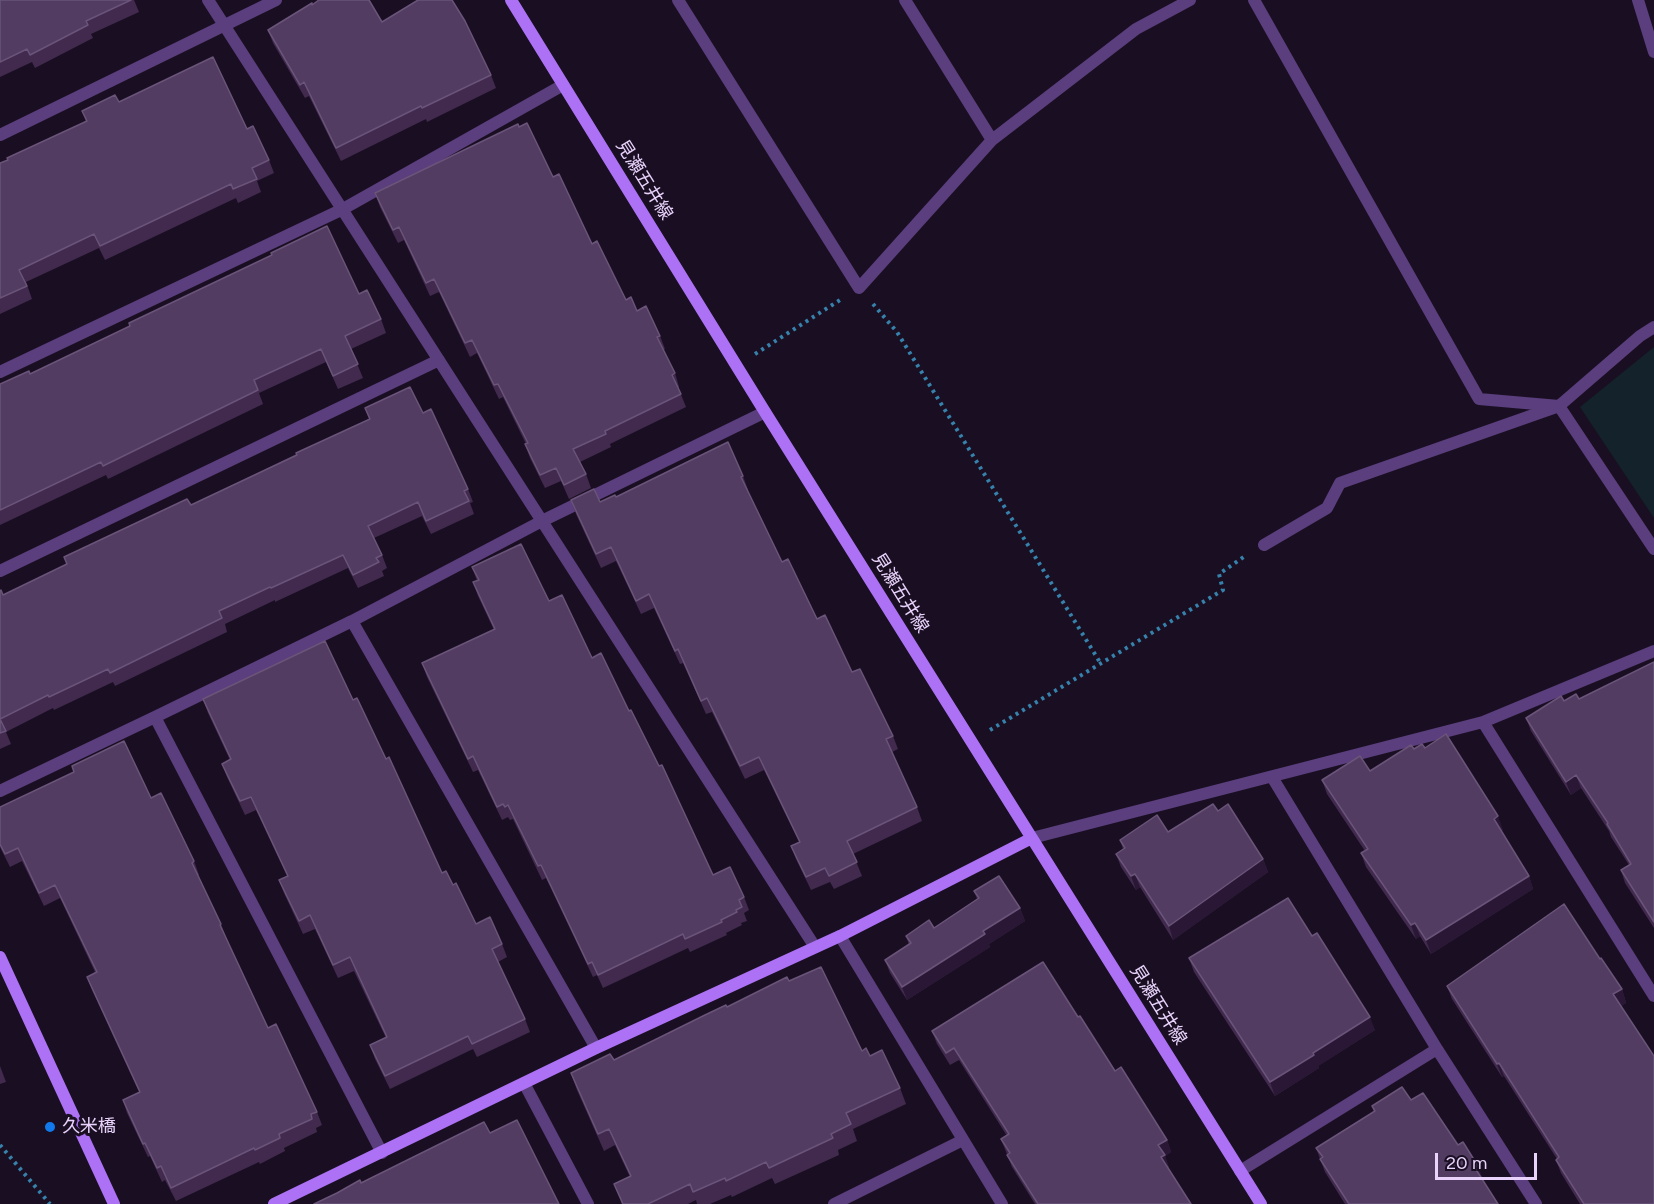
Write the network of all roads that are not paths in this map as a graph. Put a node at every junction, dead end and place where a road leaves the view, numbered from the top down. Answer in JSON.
{"nodes":[{"id":1,"x":208,"y":0,"type":"edge"},
{"id":2,"x":276,"y":0,"type":"edge"},
{"id":3,"x":511,"y":0,"type":"edge"},
{"id":4,"x":678,"y":0,"type":"edge"},
{"id":5,"x":905,"y":0,"type":"edge"},
{"id":6,"x":1190,"y":0,"type":"edge"},
{"id":7,"x":1254,"y":0,"type":"edge"},
{"id":8,"x":1638,"y":0,"type":"edge"},
{"id":9,"x":225,"y":26,"type":"junction"},
{"id":10,"x":1654,"y":52,"type":"edge"},
{"id":11,"x":563,"y":84,"type":"junction"},
{"id":12,"x":0,"y":135,"type":"edge"},
{"id":13,"x":992,"y":141,"type":"junction"},
{"id":14,"x":343,"y":209,"type":"junction"},
{"id":15,"x":1654,"y":327,"type":"edge"},
{"id":16,"x":439,"y":360,"type":"junction"},
{"id":17,"x":0,"y":372,"type":"edge"},
{"id":18,"x":1559,"y":406,"type":"junction"},
{"id":19,"x":765,"y":412,"type":"junction"},
{"id":20,"x":542,"y":521,"type":"junction"},
{"id":21,"x":1264,"y":545,"type":"road end"},
{"id":22,"x":1654,"y":549,"type":"edge"},
{"id":23,"x":0,"y":571,"type":"edge"},
{"id":24,"x":352,"y":621,"type":"junction"},
{"id":25,"x":1654,"y":651,"type":"edge"},
{"id":26,"x":155,"y":717,"type":"junction"},
{"id":27,"x":1483,"y":722,"type":"junction"},
{"id":28,"x":1272,"y":777,"type":"junction"},
{"id":29,"x":0,"y":791,"type":"edge"},
{"id":30,"x":1032,"y":838,"type":"junction"},
{"id":31,"x":840,"y":936,"type":"junction"},
{"id":32,"x":815,"y":947,"type":"junction"},
{"id":33,"x":0,"y":957,"type":"edge"},
{"id":34,"x":1654,"y":996,"type":"edge"},
{"id":35,"x":596,"y":1048,"type":"junction"},
{"id":36,"x":1437,"y":1049,"type":"junction"},
{"id":37,"x":524,"y":1083,"type":"junction"},
{"id":38,"x":963,"y":1140,"type":"junction"},
{"id":39,"x":382,"y":1153,"type":"junction"},
{"id":40,"x":1240,"y":1171,"type":"junction"},
{"id":41,"x":114,"y":1204,"type":"edge"},
{"id":42,"x":274,"y":1204,"type":"edge"},
{"id":43,"x":588,"y":1204,"type":"edge"},
{"id":44,"x":834,"y":1204,"type":"edge"},
{"id":45,"x":1002,"y":1204,"type":"edge"},
{"id":46,"x":1261,"y":1204,"type":"edge"},
{"id":47,"x":1536,"y":1204,"type":"edge"}],
"edges":[{"from":1,"to":9,"type":"street"},
{"from":2,"to":9,"type":"street"},
{"from":3,"to":11,"type":"main road","name":"見瀬五井線"},
{"from":4,"to":13,"type":"street"},
{"from":5,"to":13,"type":"street"},
{"from":6,"to":13,"type":"street"},
{"from":7,"to":18,"type":"street"},
{"from":8,"to":10,"type":"street"},
{"from":9,"to":12,"type":"street"},
{"from":9,"to":14,"type":"street"},
{"from":11,"to":14,"type":"street"},
{"from":11,"to":19,"type":"main road","name":"見瀬五井線"},
{"from":14,"to":16,"type":"street"},
{"from":14,"to":17,"type":"street"},
{"from":15,"to":18,"type":"street"},
{"from":16,"to":20,"type":"street"},
{"from":16,"to":23,"type":"street"},
{"from":18,"to":21,"type":"street"},
{"from":18,"to":22,"type":"street"},
{"from":19,"to":20,"type":"street"},
{"from":19,"to":30,"type":"main road","name":"見瀬五井線"},
{"from":20,"to":24,"type":"street"},
{"from":20,"to":32,"type":"street"},
{"from":24,"to":26,"type":"street"},
{"from":24,"to":35,"type":"street"},
{"from":25,"to":27,"type":"street"},
{"from":26,"to":29,"type":"street"},
{"from":26,"to":39,"type":"street"},
{"from":27,"to":28,"type":"street"},
{"from":27,"to":34,"type":"street"},
{"from":28,"to":30,"type":"street"},
{"from":28,"to":36,"type":"street"},
{"from":30,"to":31,"type":"main road"},
{"from":30,"to":40,"type":"main road","name":"見瀬五井線"},
{"from":31,"to":32,"type":"main road"},
{"from":31,"to":38,"type":"street"},
{"from":32,"to":35,"type":"main road"},
{"from":33,"to":41,"type":"main road"},
{"from":35,"to":37,"type":"main road"},
{"from":36,"to":40,"type":"street"},
{"from":36,"to":47,"type":"street"},
{"from":37,"to":39,"type":"main road"},
{"from":37,"to":43,"type":"street"},
{"from":38,"to":44,"type":"street"},
{"from":38,"to":45,"type":"street"},
{"from":39,"to":42,"type":"main road"},
{"from":40,"to":46,"type":"main road","name":"見瀬五井線"}]}
